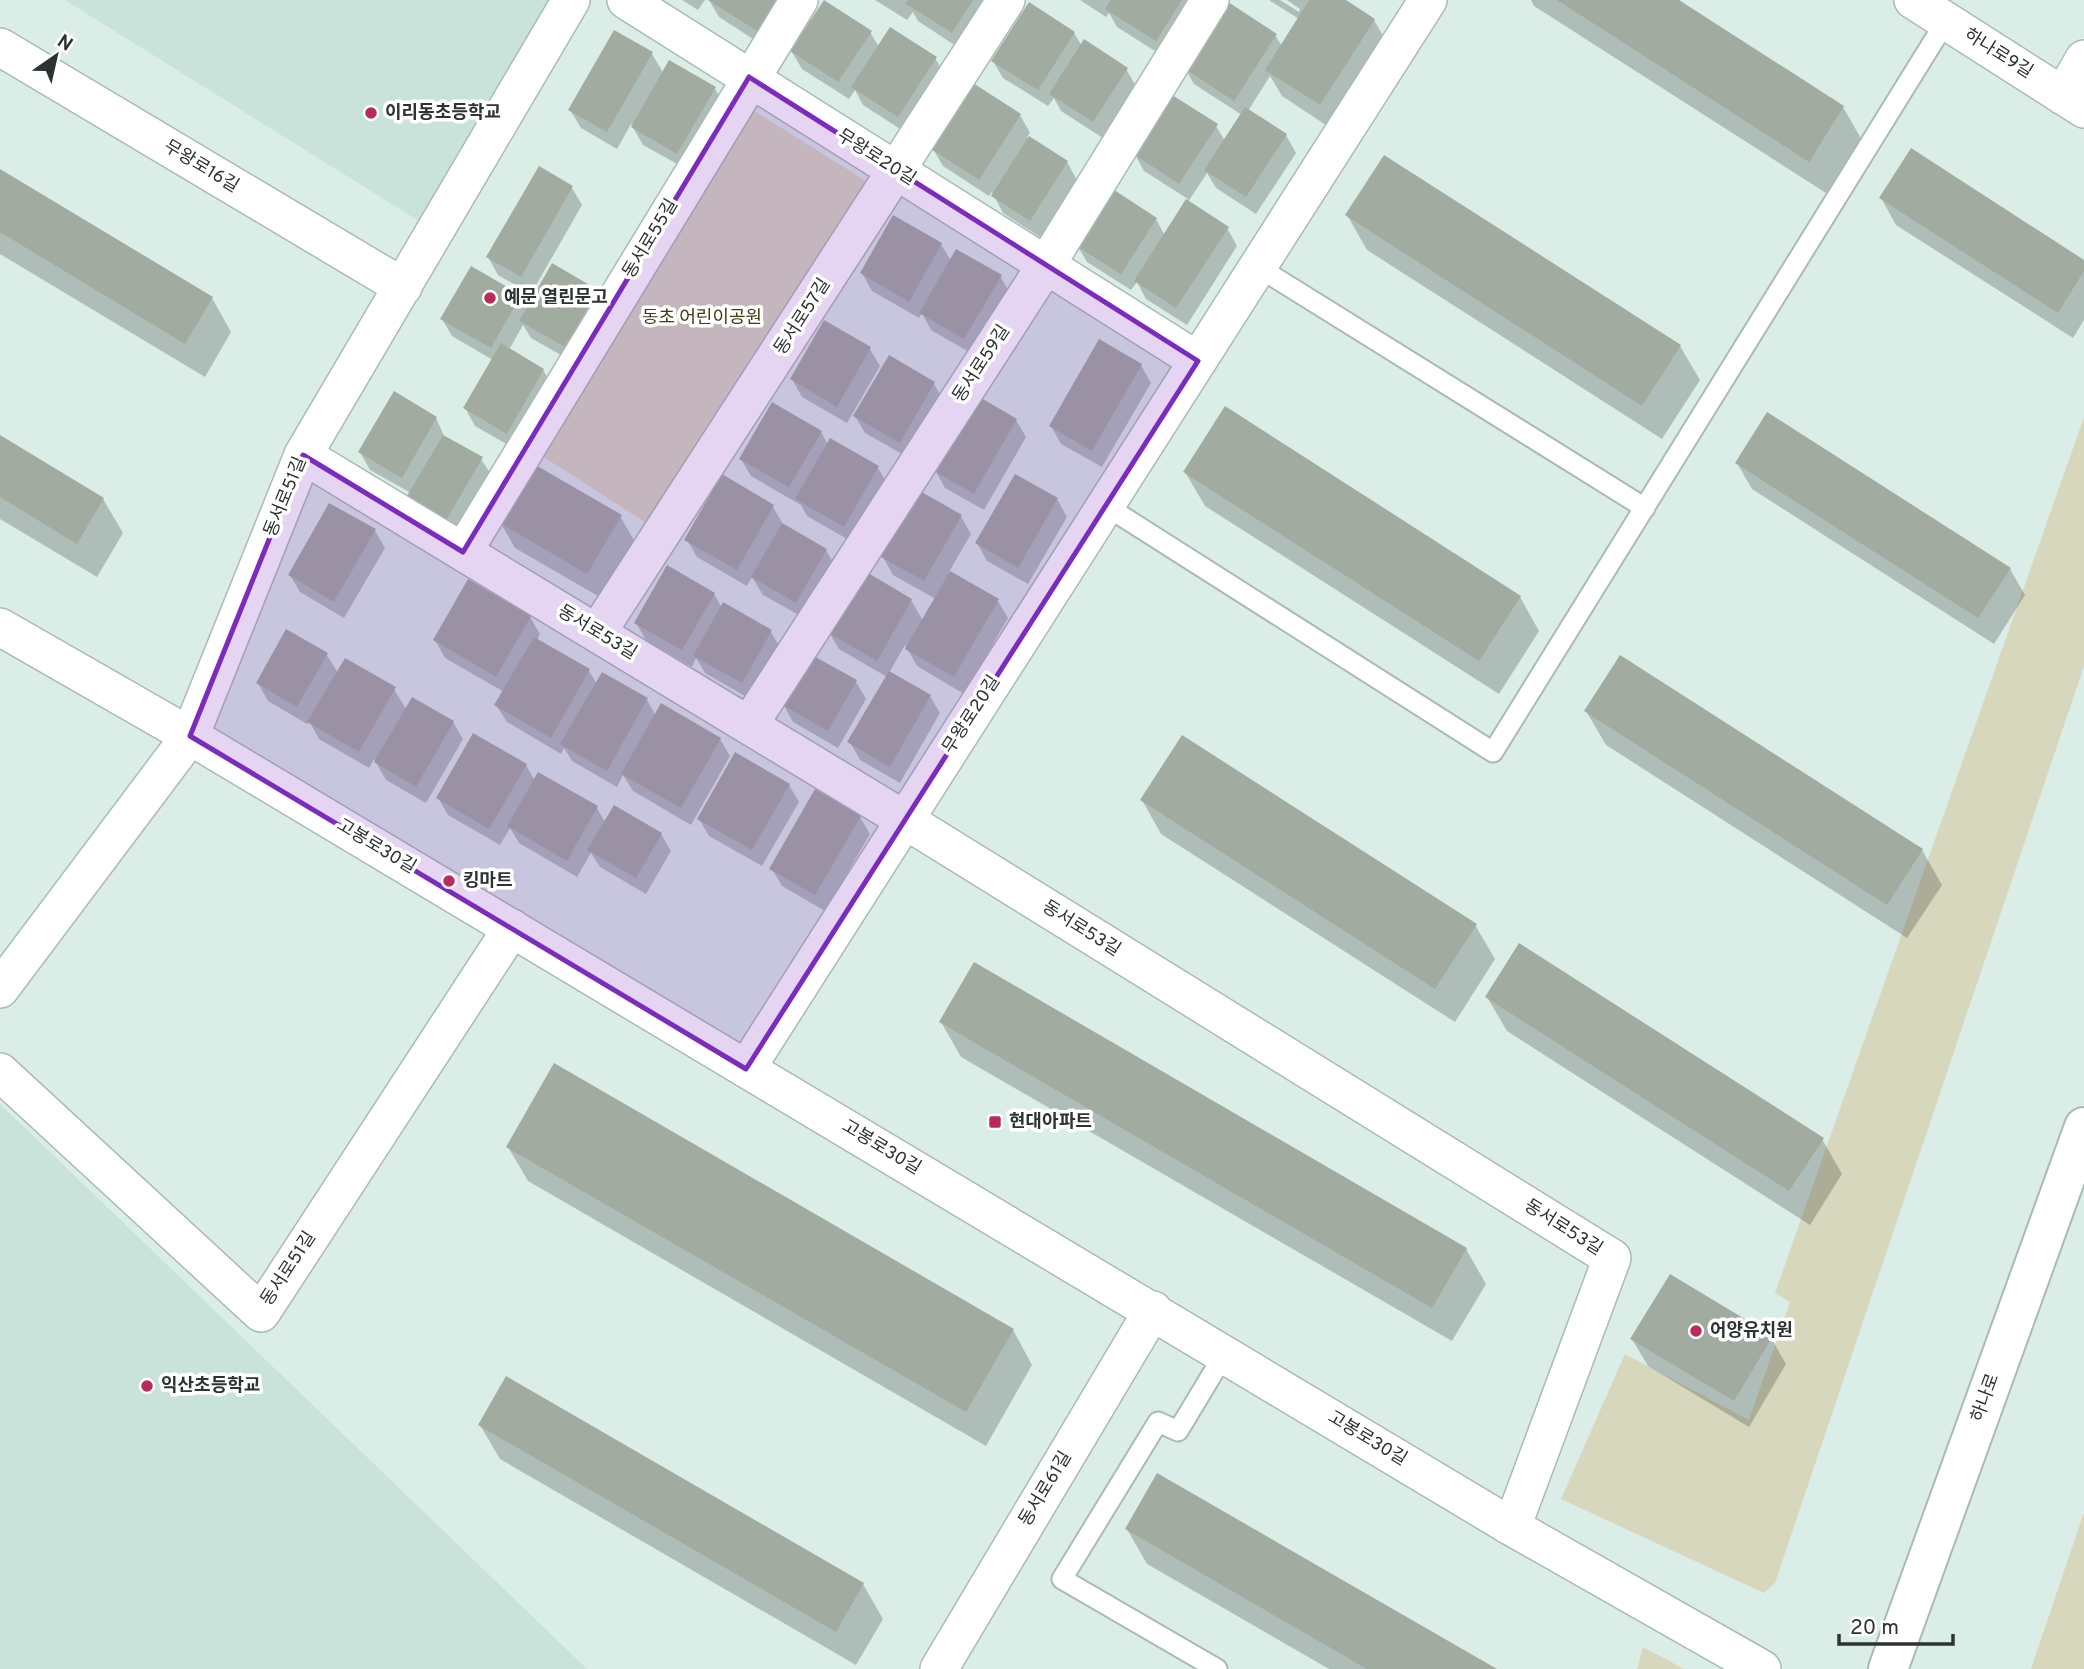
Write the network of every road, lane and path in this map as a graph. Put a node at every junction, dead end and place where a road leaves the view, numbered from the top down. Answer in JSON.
{"nodes":[{"id":1,"x":572,"y":0,"type":"edge"},
{"id":2,"x":626,"y":0,"type":"edge"},
{"id":3,"x":799,"y":0,"type":"edge"},
{"id":4,"x":1006,"y":0,"type":"edge"},
{"id":5,"x":1210,"y":0,"type":"edge"},
{"id":6,"x":1428,"y":0,"type":"edge"},
{"id":7,"x":1913,"y":0,"type":"edge"},
{"id":8,"x":1946,"y":21,"type":"junction"},
{"id":9,"x":0,"y":47,"type":"edge"},
{"id":10,"x":2084,"y":59,"type":"edge"},
{"id":11,"x":749,"y":77,"type":"junction"},
{"id":12,"x":2074,"y":102,"type":"edge"},
{"id":13,"x":898,"y":172,"type":"junction"},
{"id":14,"x":1046,"y":265,"type":"junction"},
{"id":15,"x":1258,"y":267,"type":"junction"},
{"id":16,"x":403,"y":287,"type":"junction"},
{"id":17,"x":1198,"y":361,"type":"junction"},
{"id":18,"x":303,"y":455,"type":"junction"},
{"id":19,"x":1106,"y":506,"type":"junction"},
{"id":20,"x":1645,"y":508,"type":"junction"},
{"id":21,"x":463,"y":552,"type":"junction"},
{"id":22,"x":0,"y":627,"type":"edge"},
{"id":23,"x":597,"y":633,"type":"junction"},
{"id":24,"x":748,"y":725,"type":"junction"},
{"id":25,"x":190,"y":736,"type":"junction"},
{"id":26,"x":905,"y":820,"type":"junction"},
{"id":27,"x":512,"y":928,"type":"junction"},
{"id":28,"x":0,"y":989,"type":"edge"},
{"id":29,"x":746,"y":1069,"type":"junction"},
{"id":30,"x":0,"y":1072,"type":"edge"},
{"id":31,"x":2084,"y":1127,"type":"edge"},
{"id":32,"x":1153,"y":1310,"type":"junction"},
{"id":33,"x":1225,"y":1353,"type":"junction"},
{"id":34,"x":1512,"y":1527,"type":"junction"},
{"id":35,"x":939,"y":1669,"type":"edge"},
{"id":36,"x":1217,"y":1669,"type":"edge"},
{"id":37,"x":1762,"y":1669,"type":"edge"},
{"id":38,"x":1888,"y":1669,"type":"edge"}],
"edges":[{"from":1,"to":16,"type":"street","name":"동서로51길"},
{"from":2,"to":11,"type":"street","name":"무왕로20길"},
{"from":3,"to":11,"type":"street","name":"동서로55길"},
{"from":4,"to":13,"type":"street","name":"동서로57길"},
{"from":5,"to":14,"type":"street","name":"동서로59길"},
{"from":6,"to":15,"type":"street","name":"무왕로20길"},
{"from":7,"to":8,"type":"street","name":"하나로9길"},
{"from":8,"to":12,"type":"street","name":"하나로9길"},
{"from":8,"to":20,"type":"lane"},
{"from":9,"to":16,"type":"street","name":"무왕로16길"},
{"from":10,"to":12,"type":"street"},
{"from":11,"to":13,"type":"street","name":"무왕로20길"},
{"from":11,"to":21,"type":"street","name":"동서로55길"},
{"from":13,"to":14,"type":"street","name":"무왕로20길"},
{"from":13,"to":23,"type":"street","name":"동서로57길"},
{"from":14,"to":17,"type":"street","name":"무왕로20길"},
{"from":14,"to":24,"type":"street","name":"동서로59길"},
{"from":15,"to":17,"type":"street","name":"무왕로20길"},
{"from":15,"to":20,"type":"lane"},
{"from":16,"to":18,"type":"street","name":"동서로51길"},
{"from":17,"to":19,"type":"street","name":"무왕로20길"},
{"from":18,"to":21,"type":"street","name":"동서로53길"},
{"from":18,"to":25,"type":"street","name":"동서로51길"},
{"from":19,"to":20,"type":"lane"},
{"from":19,"to":26,"type":"street","name":"무왕로20길"},
{"from":21,"to":23,"type":"street","name":"동서로53길"},
{"from":22,"to":25,"type":"street","name":"고봉로30길"},
{"from":23,"to":24,"type":"street","name":"동서로53길"},
{"from":24,"to":26,"type":"street","name":"동서로53길"},
{"from":25,"to":27,"type":"street","name":"고봉로30길"},
{"from":25,"to":28,"type":"street","name":"동서로51길"},
{"from":26,"to":29,"type":"street","name":"무왕로20길"},
{"from":26,"to":34,"type":"street","name":"동서로53길"},
{"from":27,"to":29,"type":"street","name":"고봉로30길"},
{"from":27,"to":30,"type":"street","name":"동서로51길"},
{"from":29,"to":32,"type":"street","name":"고봉로30길"},
{"from":31,"to":38,"type":"street","name":"하나로"},
{"from":32,"to":33,"type":"street","name":"고봉로30길"},
{"from":32,"to":35,"type":"street","name":"동서로61길"},
{"from":33,"to":34,"type":"street","name":"고봉로30길"},
{"from":33,"to":36,"type":"lane"},
{"from":34,"to":37,"type":"street","name":"고봉로30길"}]}
